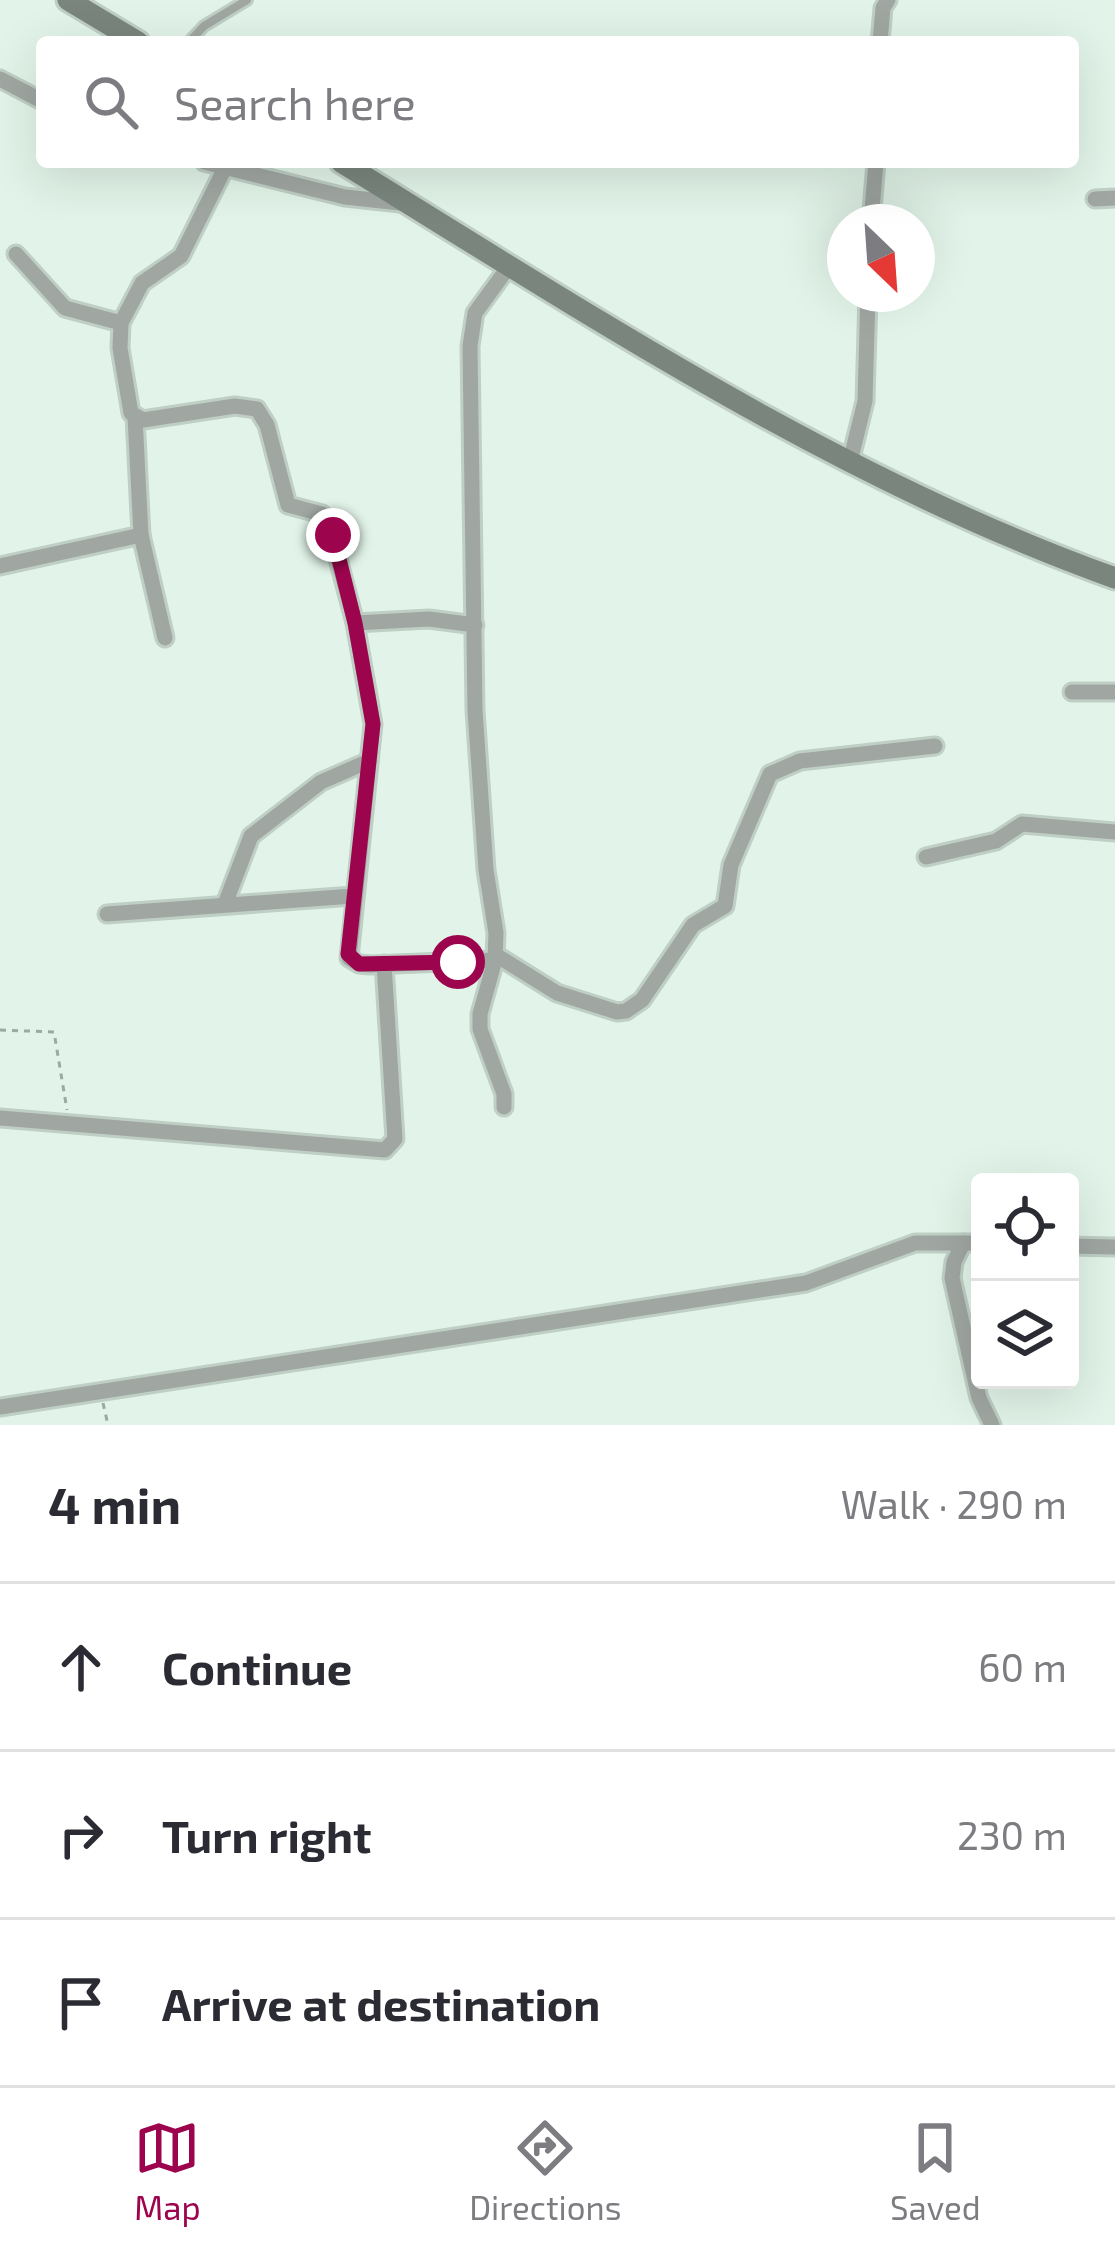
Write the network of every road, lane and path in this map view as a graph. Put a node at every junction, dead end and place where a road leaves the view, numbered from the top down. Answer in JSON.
{"nodes":[{"id":1,"x":68,"y":0,"type":"edge"},
{"id":2,"x":247,"y":0,"type":"edge"},
{"id":3,"x":888,"y":0,"type":"edge"},
{"id":4,"x":128,"y":36,"type":"edge"},
{"id":5,"x":195,"y":36,"type":"edge"},
{"id":6,"x":881,"y":36,"type":"edge"},
{"id":7,"x":0,"y":79,"type":"edge"},
{"id":8,"x":36,"y":98,"type":"edge"},
{"id":9,"x":225,"y":168,"type":"joint"},
{"id":10,"x":350,"y":168,"type":"edge"},
{"id":11,"x":876,"y":168,"type":"edge"},
{"id":12,"x":1095,"y":199,"type":"dead end"},
{"id":13,"x":1115,"y":199,"type":"edge"},
{"id":14,"x":407,"y":204,"type":"junction"},
{"id":15,"x":874,"y":204,"type":"edge"},
{"id":16,"x":16,"y":254,"type":"dead end"},
{"id":17,"x":510,"y":265,"type":"junction"},
{"id":18,"x":867,"y":312,"type":"edge"},
{"id":19,"x":122,"y":322,"type":"junction"},
{"id":20,"x":134,"y":417,"type":"junction"},
{"id":21,"x":850,"y":462,"type":"junction"},
{"id":22,"x":141,"y":536,"type":"junction"},
{"id":23,"x":0,"y":566,"type":"edge"},
{"id":24,"x":1115,"y":578,"type":"edge"},
{"id":25,"x":355,"y":623,"type":"junction"},
{"id":26,"x":475,"y":625,"type":"junction"},
{"id":27,"x":165,"y":638,"type":"dead end"},
{"id":28,"x":1072,"y":692,"type":"dead end"},
{"id":29,"x":1115,"y":692,"type":"edge"},
{"id":30,"x":934,"y":746,"type":"dead end"},
{"id":31,"x":369,"y":761,"type":"junction"},
{"id":32,"x":1115,"y":832,"type":"edge"},
{"id":33,"x":926,"y":857,"type":"dead end"},
{"id":34,"x":353,"y":896,"type":"junction"},
{"id":35,"x":225,"y":904,"type":"junction"},
{"id":36,"x":107,"y":914,"type":"dead end"},
{"id":37,"x":496,"y":958,"type":"junction"},
{"id":38,"x":384,"y":964,"type":"junction"},
{"id":39,"x":0,"y":1030,"type":"edge"},
{"id":40,"x":504,"y":1107,"type":"dead end"},
{"id":41,"x":0,"y":1118,"type":"edge"},
{"id":42,"x":69,"y":1124,"type":"junction"},
{"id":43,"x":971,"y":1243,"type":"edge"},
{"id":44,"x":971,"y":1245,"type":"edge"},
{"id":45,"x":1079,"y":1246,"type":"edge"},
{"id":46,"x":1115,"y":1247,"type":"edge"},
{"id":47,"x":100,"y":1390,"type":"junction"},
{"id":48,"x":0,"y":1407,"type":"edge"},
{"id":49,"x":108,"y":1425,"type":"edge"},
{"id":50,"x":992,"y":1425,"type":"edge"}],
"edges":[{"from":1,"to":4,"type":"main road"},
{"from":2,"to":5,"type":"lane"},
{"from":3,"to":6,"type":"street"},
{"from":7,"to":8,"type":"street"},
{"from":9,"to":14,"type":"street"},
{"from":9,"to":19,"type":"street"},
{"from":10,"to":14,"type":"main road"},
{"from":11,"to":15,"type":"street"},
{"from":12,"to":13,"type":"street"},
{"from":14,"to":17,"type":"main road"},
{"from":16,"to":19,"type":"street"},
{"from":17,"to":21,"type":"main road"},
{"from":17,"to":26,"type":"street"},
{"from":18,"to":21,"type":"street"},
{"from":19,"to":20,"type":"street"},
{"from":20,"to":22,"type":"street"},
{"from":20,"to":25,"type":"street"},
{"from":21,"to":24,"type":"main road"},
{"from":22,"to":23,"type":"street"},
{"from":22,"to":27,"type":"street"},
{"from":25,"to":26,"type":"street"},
{"from":25,"to":31,"type":"street"},
{"from":26,"to":37,"type":"street"},
{"from":28,"to":29,"type":"street"},
{"from":30,"to":37,"type":"street"},
{"from":31,"to":34,"type":"street"},
{"from":31,"to":35,"type":"street"},
{"from":32,"to":33,"type":"street"},
{"from":34,"to":35,"type":"street"},
{"from":34,"to":38,"type":"street"},
{"from":35,"to":36,"type":"street"},
{"from":37,"to":38,"type":"street"},
{"from":37,"to":40,"type":"street"},
{"from":38,"to":42,"type":"street"},
{"from":39,"to":42,"type":"path"},
{"from":41,"to":42,"type":"street"},
{"from":43,"to":47,"type":"street"},
{"from":44,"to":50,"type":"street"},
{"from":45,"to":46,"type":"street"},
{"from":47,"to":48,"type":"street"},
{"from":47,"to":49,"type":"path"}]}
